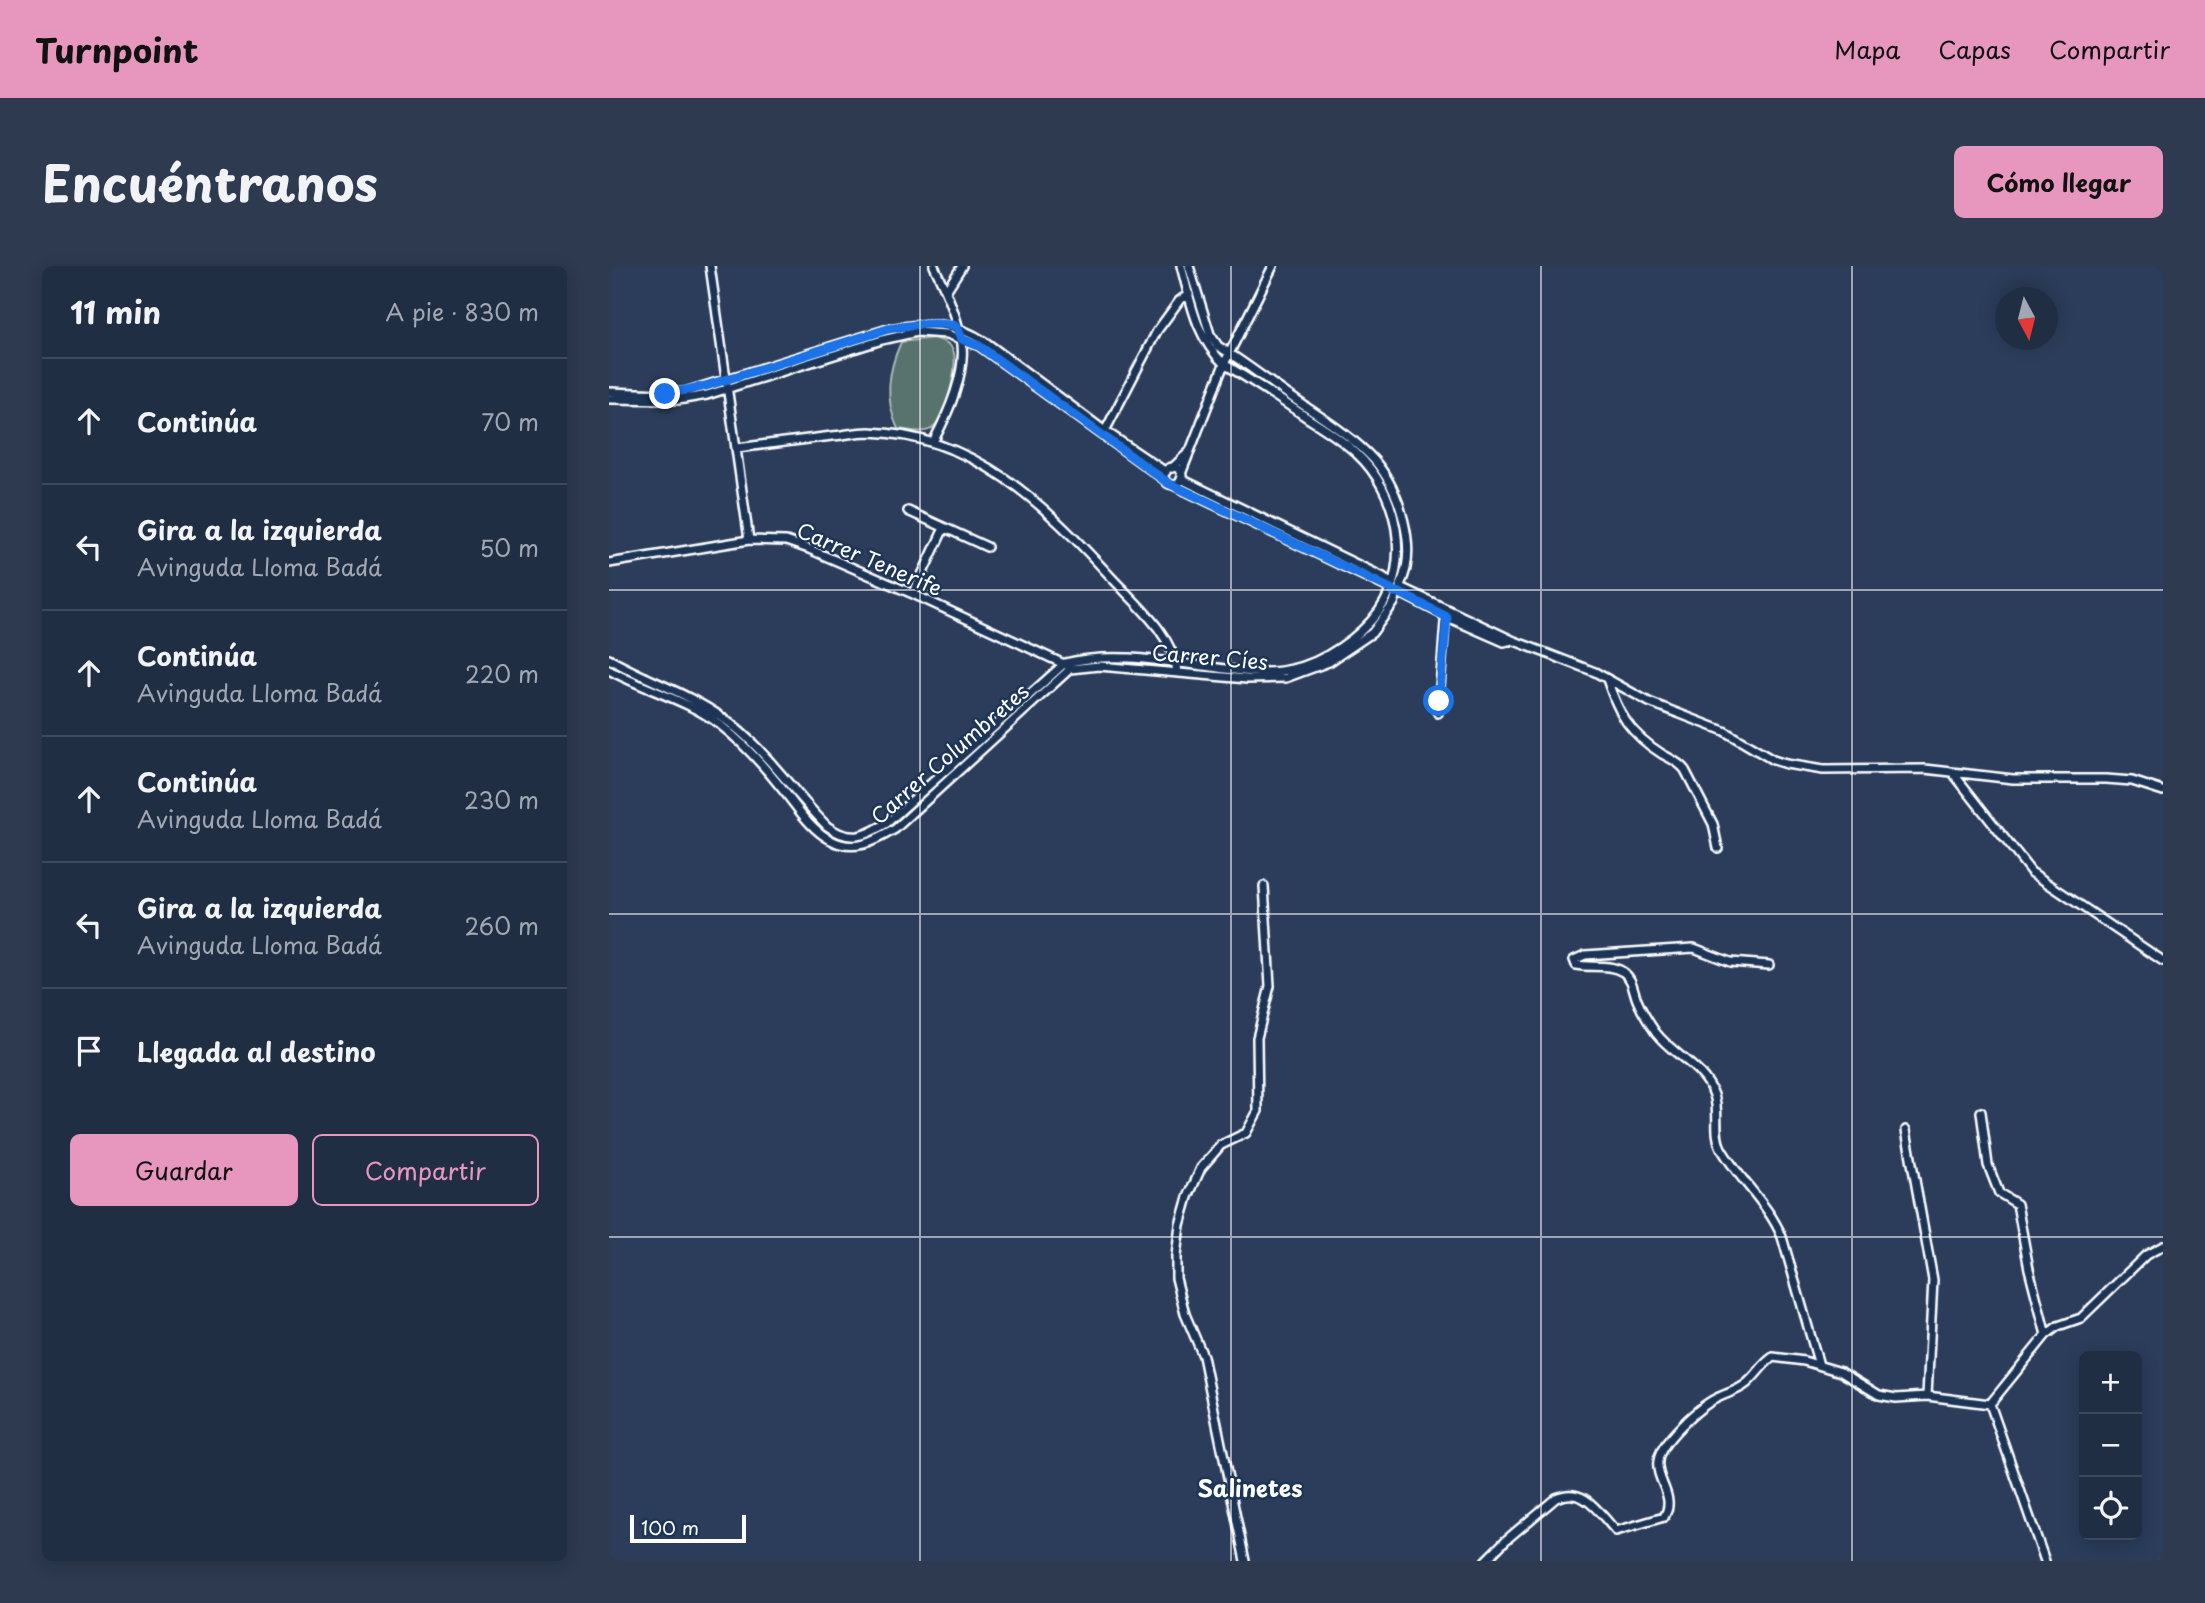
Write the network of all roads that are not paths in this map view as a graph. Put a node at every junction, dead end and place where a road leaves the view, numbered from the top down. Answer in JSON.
{"nodes":[{"id":1,"x":710,"y":266,"type":"edge"},
{"id":2,"x":934,"y":266,"type":"edge"},
{"id":3,"x":962,"y":266,"type":"edge"},
{"id":4,"x":1181,"y":266,"type":"edge"},
{"id":5,"x":1189,"y":266,"type":"edge"},
{"id":6,"x":1273,"y":266,"type":"edge"},
{"id":7,"x":946,"y":291,"type":"junction"},
{"id":8,"x":1188,"y":293,"type":"junction"},
{"id":9,"x":957,"y":326,"type":"junction"},
{"id":10,"x":962,"y":339,"type":"junction"},
{"id":11,"x":1229,"y":353,"type":"junction"},
{"id":12,"x":1224,"y":364,"type":"junction"},
{"id":13,"x":725,"y":379,"type":"junction"},
{"id":14,"x":727,"y":388,"type":"junction"},
{"id":15,"x":609,"y":392,"type":"edge"},
{"id":16,"x":609,"y":399,"type":"edge"},
{"id":17,"x":1105,"y":431,"type":"junction"},
{"id":18,"x":933,"y":442,"type":"junction"},
{"id":19,"x":737,"y":448,"type":"junction"},
{"id":20,"x":1190,"y":450,"type":"junction"},
{"id":21,"x":1169,"y":470,"type":"junction"},
{"id":22,"x":1181,"y":477,"type":"junction"},
{"id":23,"x":1170,"y":483,"type":"junction"},
{"id":24,"x":908,"y":512,"type":"dead end"},
{"id":25,"x":944,"y":528,"type":"junction"},
{"id":26,"x":748,"y":540,"type":"junction"},
{"id":27,"x":987,"y":547,"type":"dead end"},
{"id":28,"x":609,"y":563,"type":"edge"},
{"id":29,"x":1395,"y":588,"type":"junction"},
{"id":30,"x":912,"y":594,"type":"junction"},
{"id":31,"x":1448,"y":613,"type":"junction"},
{"id":32,"x":609,"y":659,"type":"edge"},
{"id":33,"x":619,"y":665,"type":"junction"},
{"id":34,"x":1067,"y":666,"type":"junction"},
{"id":35,"x":1176,"y":667,"type":"junction"},
{"id":36,"x":611,"y":673,"type":"edge"},
{"id":37,"x":1607,"y":679,"type":"junction"},
{"id":38,"x":1438,"y":713,"type":"dead end"},
{"id":39,"x":1953,"y":773,"type":"junction"},
{"id":40,"x":2163,"y":791,"type":"edge"},
{"id":41,"x":1718,"y":848,"type":"dead end"},
{"id":42,"x":1264,"y":886,"type":"dead end"},
{"id":43,"x":2163,"y":961,"type":"edge"},
{"id":44,"x":1769,"y":965,"type":"dead end"},
{"id":45,"x":1981,"y":1112,"type":"dead end"},
{"id":46,"x":1906,"y":1130,"type":"dead end"},
{"id":47,"x":2163,"y":1246,"type":"edge"},
{"id":48,"x":2046,"y":1335,"type":"junction"},
{"id":49,"x":1819,"y":1365,"type":"junction"},
{"id":50,"x":1927,"y":1396,"type":"junction"},
{"id":51,"x":1990,"y":1404,"type":"junction"},
{"id":52,"x":1245,"y":1561,"type":"edge"},
{"id":53,"x":1485,"y":1561,"type":"edge"},
{"id":54,"x":2045,"y":1561,"type":"edge"}],
"edges":[{"from":1,"to":13,"type":"street"},
{"from":2,"to":7,"type":"street"},
{"from":3,"to":7,"type":"street"},
{"from":4,"to":8,"type":"street","name":"Carrer Cíes"},
{"from":5,"to":11,"type":"street","name":"Carrer Cíes"},
{"from":6,"to":11,"type":"street"},
{"from":7,"to":9,"type":"street"},
{"from":8,"to":12,"type":"street","name":"Carrer Cíes"},
{"from":8,"to":17,"type":"street"},
{"from":9,"to":10,"type":"street"},
{"from":9,"to":13,"type":"street"},
{"from":9,"to":17,"type":"street"},
{"from":10,"to":14,"type":"street"},
{"from":10,"to":18,"type":"street"},
{"from":10,"to":23,"type":"street"},
{"from":11,"to":12,"type":"street"},
{"from":11,"to":29,"type":"street","name":"Carrer Cíes"},
{"from":12,"to":20,"type":"street"},
{"from":12,"to":29,"type":"street","name":"Carrer Cíes"},
{"from":13,"to":14,"type":"street"},
{"from":13,"to":15,"type":"street"},
{"from":14,"to":16,"type":"street"},
{"from":14,"to":19,"type":"street"},
{"from":17,"to":21,"type":"street"},
{"from":18,"to":19,"type":"street"},
{"from":18,"to":35,"type":"street"},
{"from":19,"to":26,"type":"street"},
{"from":20,"to":21,"type":"street"},
{"from":20,"to":22,"type":"street"},
{"from":21,"to":22,"type":"street"},
{"from":21,"to":23,"type":"street"},
{"from":22,"to":23,"type":"street"},
{"from":22,"to":29,"type":"street"},
{"from":23,"to":29,"type":"street"},
{"from":24,"to":25,"type":"street"},
{"from":25,"to":27,"type":"street"},
{"from":25,"to":30,"type":"street"},
{"from":26,"to":28,"type":"street","name":"Carrer Tenerife"},
{"from":26,"to":30,"type":"street","name":"Carrer Tenerife"},
{"from":29,"to":31,"type":"street"},
{"from":29,"to":35,"type":"street","name":"Carrer Cíes"},
{"from":30,"to":34,"type":"street","name":"Carrer Tenerife"},
{"from":31,"to":37,"type":"street"},
{"from":31,"to":38,"type":"street"},
{"from":32,"to":33,"type":"street","name":"Carrer Columbretes"},
{"from":33,"to":34,"type":"street","name":"Carrer Columbretes"},
{"from":33,"to":36,"type":"street"},
{"from":34,"to":35,"type":"street","name":"Carrer Cíes"},
{"from":34,"to":36,"type":"street","name":"Carrer Columbretes"},
{"from":37,"to":39,"type":"street"},
{"from":37,"to":41,"type":"street"},
{"from":39,"to":40,"type":"street"},
{"from":39,"to":43,"type":"street"},
{"from":42,"to":52,"type":"street"},
{"from":44,"to":49,"type":"street"},
{"from":45,"to":48,"type":"street"},
{"from":46,"to":50,"type":"street"},
{"from":47,"to":48,"type":"street"},
{"from":48,"to":51,"type":"street"},
{"from":49,"to":50,"type":"street"},
{"from":49,"to":53,"type":"street"},
{"from":50,"to":51,"type":"street"},
{"from":51,"to":54,"type":"street"}]}
